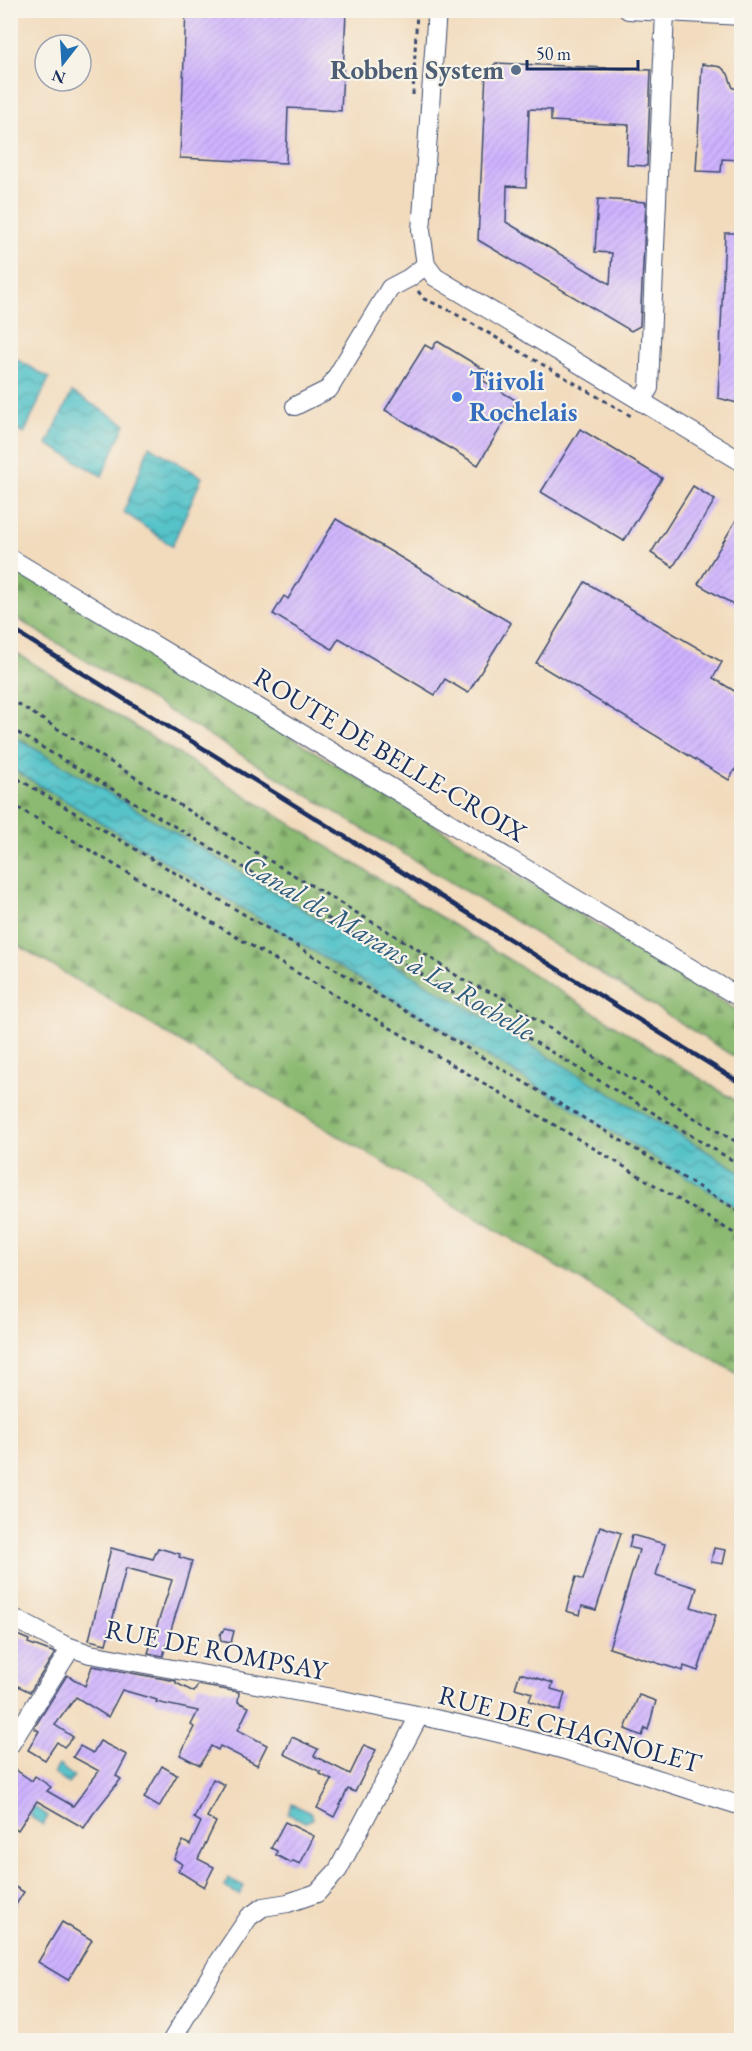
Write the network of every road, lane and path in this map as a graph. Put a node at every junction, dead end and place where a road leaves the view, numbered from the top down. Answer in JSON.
{"nodes":[{"id":1,"x":417,"y":10,"type":"edge"},
{"id":2,"x":437,"y":10,"type":"edge"},
{"id":3,"x":628,"y":10,"type":"edge"},
{"id":4,"x":665,"y":12,"type":"junction"},
{"id":5,"x":741,"y":16,"type":"edge"},
{"id":6,"x":412,"y":106,"type":"dead end"},
{"id":7,"x":426,"y":265,"type":"junction"},
{"id":8,"x":409,"y":278,"type":"junction"},
{"id":9,"x":295,"y":406,"type":"dead end"},
{"id":10,"x":637,"y":409,"type":"junction"},
{"id":11,"x":741,"y":462,"type":"edge"},
{"id":12,"x":10,"y":558,"type":"edge"},
{"id":13,"x":10,"y":699,"type":"edge"},
{"id":14,"x":10,"y":728,"type":"edge"},
{"id":15,"x":10,"y":774,"type":"edge"},
{"id":16,"x":10,"y":803,"type":"edge"},
{"id":17,"x":741,"y":999,"type":"edge"},
{"id":18,"x":741,"y":1145,"type":"edge"},
{"id":19,"x":741,"y":1166,"type":"edge"},
{"id":20,"x":741,"y":1213,"type":"edge"},
{"id":21,"x":741,"y":1238,"type":"edge"},
{"id":22,"x":10,"y":1616,"type":"edge"},
{"id":23,"x":71,"y":1648,"type":"junction"},
{"id":24,"x":419,"y":1716,"type":"junction"},
{"id":25,"x":10,"y":1745,"type":"edge"},
{"id":26,"x":741,"y":1806,"type":"edge"},
{"id":27,"x":172,"y":2040,"type":"edge"}],
"edges":[{"from":1,"to":6,"type":"path"},
{"from":2,"to":7,"type":"street"},
{"from":3,"to":4,"type":"street"},
{"from":4,"to":5,"type":"street"},
{"from":4,"to":10,"type":"street"},
{"from":7,"to":8,"type":"street"},
{"from":7,"to":10,"type":"street"},
{"from":8,"to":9,"type":"street"},
{"from":8,"to":10,"type":"path"},
{"from":10,"to":11,"type":"street"},
{"from":12,"to":17,"type":"street","name":"ROUTE DE BELLE-CROIX"},
{"from":13,"to":18,"type":"path"},
{"from":14,"to":19,"type":"path"},
{"from":15,"to":20,"type":"path"},
{"from":16,"to":21,"type":"path"},
{"from":22,"to":23,"type":"street","name":"RUE DE ROMPSAY"},
{"from":23,"to":24,"type":"street","name":"RUE DE ROMPSAY"},
{"from":23,"to":25,"type":"street"},
{"from":24,"to":26,"type":"street","name":"RUE DE CHAGNOLET"},
{"from":24,"to":27,"type":"street"}]}
